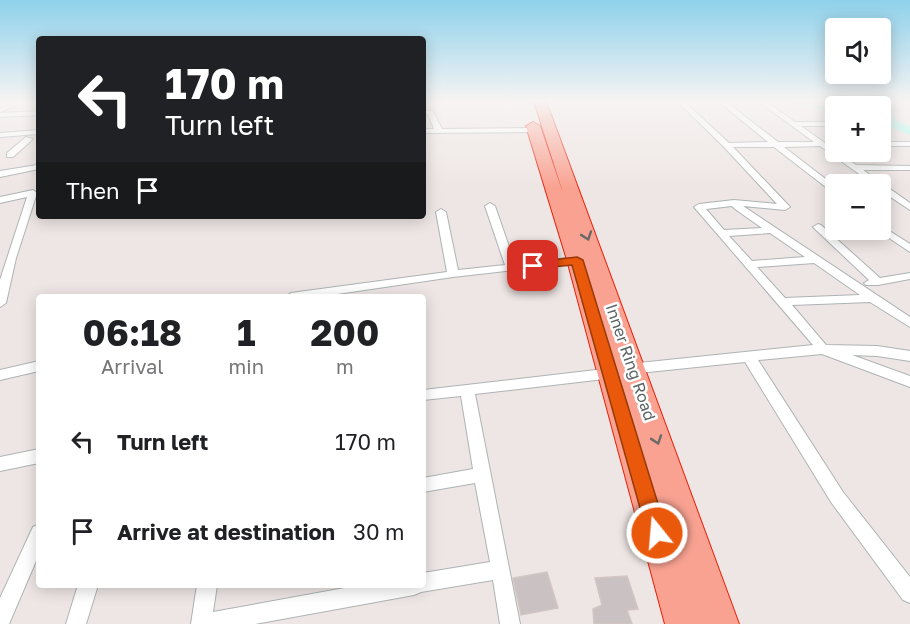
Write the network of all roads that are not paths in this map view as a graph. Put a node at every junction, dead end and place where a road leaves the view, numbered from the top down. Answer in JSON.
{"nodes":[{"id":1,"x":534,"y":130,"type":"edge"},
{"id":2,"x":549,"y":130,"type":"edge"},
{"id":3,"x":711,"y":130,"type":"edge"},
{"id":4,"x":759,"y":130,"type":"edge"},
{"id":5,"x":803,"y":130,"type":"edge"},
{"id":6,"x":36,"y":132,"type":"edge"},
{"id":7,"x":0,"y":136,"type":"edge"},
{"id":8,"x":29,"y":139,"type":"junction"},
{"id":9,"x":36,"y":140,"type":"edge"},
{"id":10,"x":777,"y":144,"type":"junction"},
{"id":11,"x":822,"y":144,"type":"junction"},
{"id":12,"x":891,"y":144,"type":"edge"},
{"id":13,"x":910,"y":144,"type":"edge"},
{"id":14,"x":727,"y":145,"type":"junction"},
{"id":15,"x":10,"y":155,"type":"dead end"},
{"id":16,"x":36,"y":167,"type":"edge"},
{"id":17,"x":854,"y":167,"type":"junction"},
{"id":18,"x":908,"y":169,"type":"edge"},
{"id":19,"x":0,"y":174,"type":"edge"},
{"id":20,"x":864,"y":174,"type":"edge"},
{"id":21,"x":825,"y":183,"type":"edge"},
{"id":22,"x":36,"y":193,"type":"edge"},
{"id":23,"x":891,"y":194,"type":"edge"},
{"id":24,"x":0,"y":200,"type":"edge"},
{"id":25,"x":735,"y":204,"type":"junction"},
{"id":26,"x":490,"y":206,"type":"dead end"},
{"id":27,"x":910,"y":207,"type":"edge"},
{"id":28,"x":36,"y":212,"type":"edge"},
{"id":29,"x":441,"y":212,"type":"dead end"},
{"id":30,"x":26,"y":213,"type":"junction"},
{"id":31,"x":818,"y":227,"type":"dead end"},
{"id":32,"x":770,"y":230,"type":"junction"},
{"id":33,"x":723,"y":233,"type":"junction"},
{"id":34,"x":891,"y":236,"type":"edge"},
{"id":35,"x":910,"y":249,"type":"edge"},
{"id":36,"x":5,"y":259,"type":"edge"},
{"id":37,"x":577,"y":260,"type":"junction"},
{"id":38,"x":815,"y":260,"type":"junction"},
{"id":39,"x":749,"y":264,"type":"junction"},
{"id":40,"x":511,"y":268,"type":"junction"},
{"id":41,"x":453,"y":274,"type":"junction"},
{"id":42,"x":910,"y":276,"type":"edge"},
{"id":43,"x":878,"y":282,"type":"junction"},
{"id":44,"x":856,"y":286,"type":"junction"},
{"id":45,"x":312,"y":294,"type":"edge"},
{"id":46,"x":874,"y":298,"type":"junction"},
{"id":47,"x":782,"y":302,"type":"junction"},
{"id":48,"x":0,"y":303,"type":"edge"},
{"id":49,"x":910,"y":323,"type":"edge"},
{"id":50,"x":823,"y":349,"type":"junction"},
{"id":51,"x":910,"y":356,"type":"edge"},
{"id":52,"x":749,"y":357,"type":"junction"},
{"id":53,"x":36,"y":367,"type":"edge"},
{"id":54,"x":621,"y":371,"type":"junction"},
{"id":55,"x":0,"y":375,"type":"edge"},
{"id":56,"x":910,"y":382,"type":"edge"},
{"id":57,"x":467,"y":390,"type":"junction"},
{"id":58,"x":426,"y":395,"type":"edge"},
{"id":59,"x":36,"y":457,"type":"edge"},
{"id":60,"x":0,"y":464,"type":"edge"},
{"id":61,"x":480,"y":476,"type":"junction"},
{"id":62,"x":426,"y":485,"type":"edge"},
{"id":63,"x":36,"y":539,"type":"edge"},
{"id":64,"x":501,"y":569,"type":"junction"},
{"id":65,"x":426,"y":582,"type":"edge"},
{"id":66,"x":87,"y":588,"type":"edge"},
{"id":67,"x":207,"y":588,"type":"edge"},
{"id":68,"x":398,"y":588,"type":"edge"},
{"id":69,"x":910,"y":593,"type":"edge"},
{"id":70,"x":0,"y":621,"type":"edge"},
{"id":71,"x":76,"y":624,"type":"edge"},
{"id":72,"x":201,"y":624,"type":"edge"},
{"id":73,"x":510,"y":624,"type":"edge"},
{"id":74,"x":684,"y":624,"type":"edge"},
{"id":75,"x":720,"y":624,"type":"edge"}],
"edges":[{"from":1,"to":37,"type":"highway","name":"Inner Ring Road"},
{"from":2,"to":54,"type":"highway","name":"Inner Ring Road","one_way":true},
{"from":3,"to":14,"type":"street"},
{"from":4,"to":10,"type":"street"},
{"from":5,"to":11,"type":"street"},
{"from":6,"to":7,"type":"street"},
{"from":7,"to":8,"type":"street"},
{"from":8,"to":9,"type":"street"},
{"from":8,"to":15,"type":"street"},
{"from":10,"to":11,"type":"street"},
{"from":10,"to":14,"type":"street"},
{"from":10,"to":21,"type":"street"},
{"from":11,"to":17,"type":"street"},
{"from":12,"to":13,"type":"street"},
{"from":14,"to":25,"type":"street"},
{"from":16,"to":19,"type":"street"},
{"from":17,"to":18,"type":"street"},
{"from":17,"to":20,"type":"street"},
{"from":22,"to":24,"type":"street"},
{"from":22,"to":30,"type":"street"},
{"from":23,"to":27,"type":"street"},
{"from":25,"to":32,"type":"street"},
{"from":25,"to":33,"type":"street"},
{"from":26,"to":40,"type":"street"},
{"from":28,"to":30,"type":"street"},
{"from":29,"to":41,"type":"street"},
{"from":30,"to":36,"type":"street"},
{"from":31,"to":43,"type":"street"},
{"from":32,"to":33,"type":"street"},
{"from":32,"to":38,"type":"street"},
{"from":33,"to":39,"type":"street"},
{"from":34,"to":35,"type":"street"},
{"from":36,"to":48,"type":"street"},
{"from":37,"to":40,"type":"street"},
{"from":37,"to":54,"type":"highway","name":"Inner Ring Road"},
{"from":38,"to":39,"type":"street"},
{"from":38,"to":44,"type":"street"},
{"from":39,"to":47,"type":"street"},
{"from":40,"to":41,"type":"street"},
{"from":41,"to":45,"type":"street"},
{"from":42,"to":43,"type":"street"},
{"from":43,"to":44,"type":"street"},
{"from":44,"to":46,"type":"street"},
{"from":46,"to":47,"type":"street"},
{"from":46,"to":49,"type":"street"},
{"from":47,"to":50,"type":"street"},
{"from":50,"to":51,"type":"street"},
{"from":50,"to":52,"type":"street"},
{"from":50,"to":56,"type":"street"},
{"from":52,"to":54,"type":"street"},
{"from":52,"to":69,"type":"street"},
{"from":53,"to":55,"type":"street"},
{"from":54,"to":57,"type":"street"},
{"from":54,"to":74,"type":"highway","name":"Inner Ring Road"},
{"from":54,"to":75,"type":"highway","name":"Inner Ring Road","one_way":true},
{"from":57,"to":58,"type":"street"},
{"from":57,"to":61,"type":"street"},
{"from":59,"to":60,"type":"street"},
{"from":61,"to":62,"type":"street"},
{"from":61,"to":64,"type":"street"},
{"from":63,"to":70,"type":"street"},
{"from":64,"to":65,"type":"street"},
{"from":64,"to":73,"type":"street"},
{"from":66,"to":71,"type":"street"},
{"from":67,"to":72,"type":"street"},
{"from":68,"to":72,"type":"street"}]}
